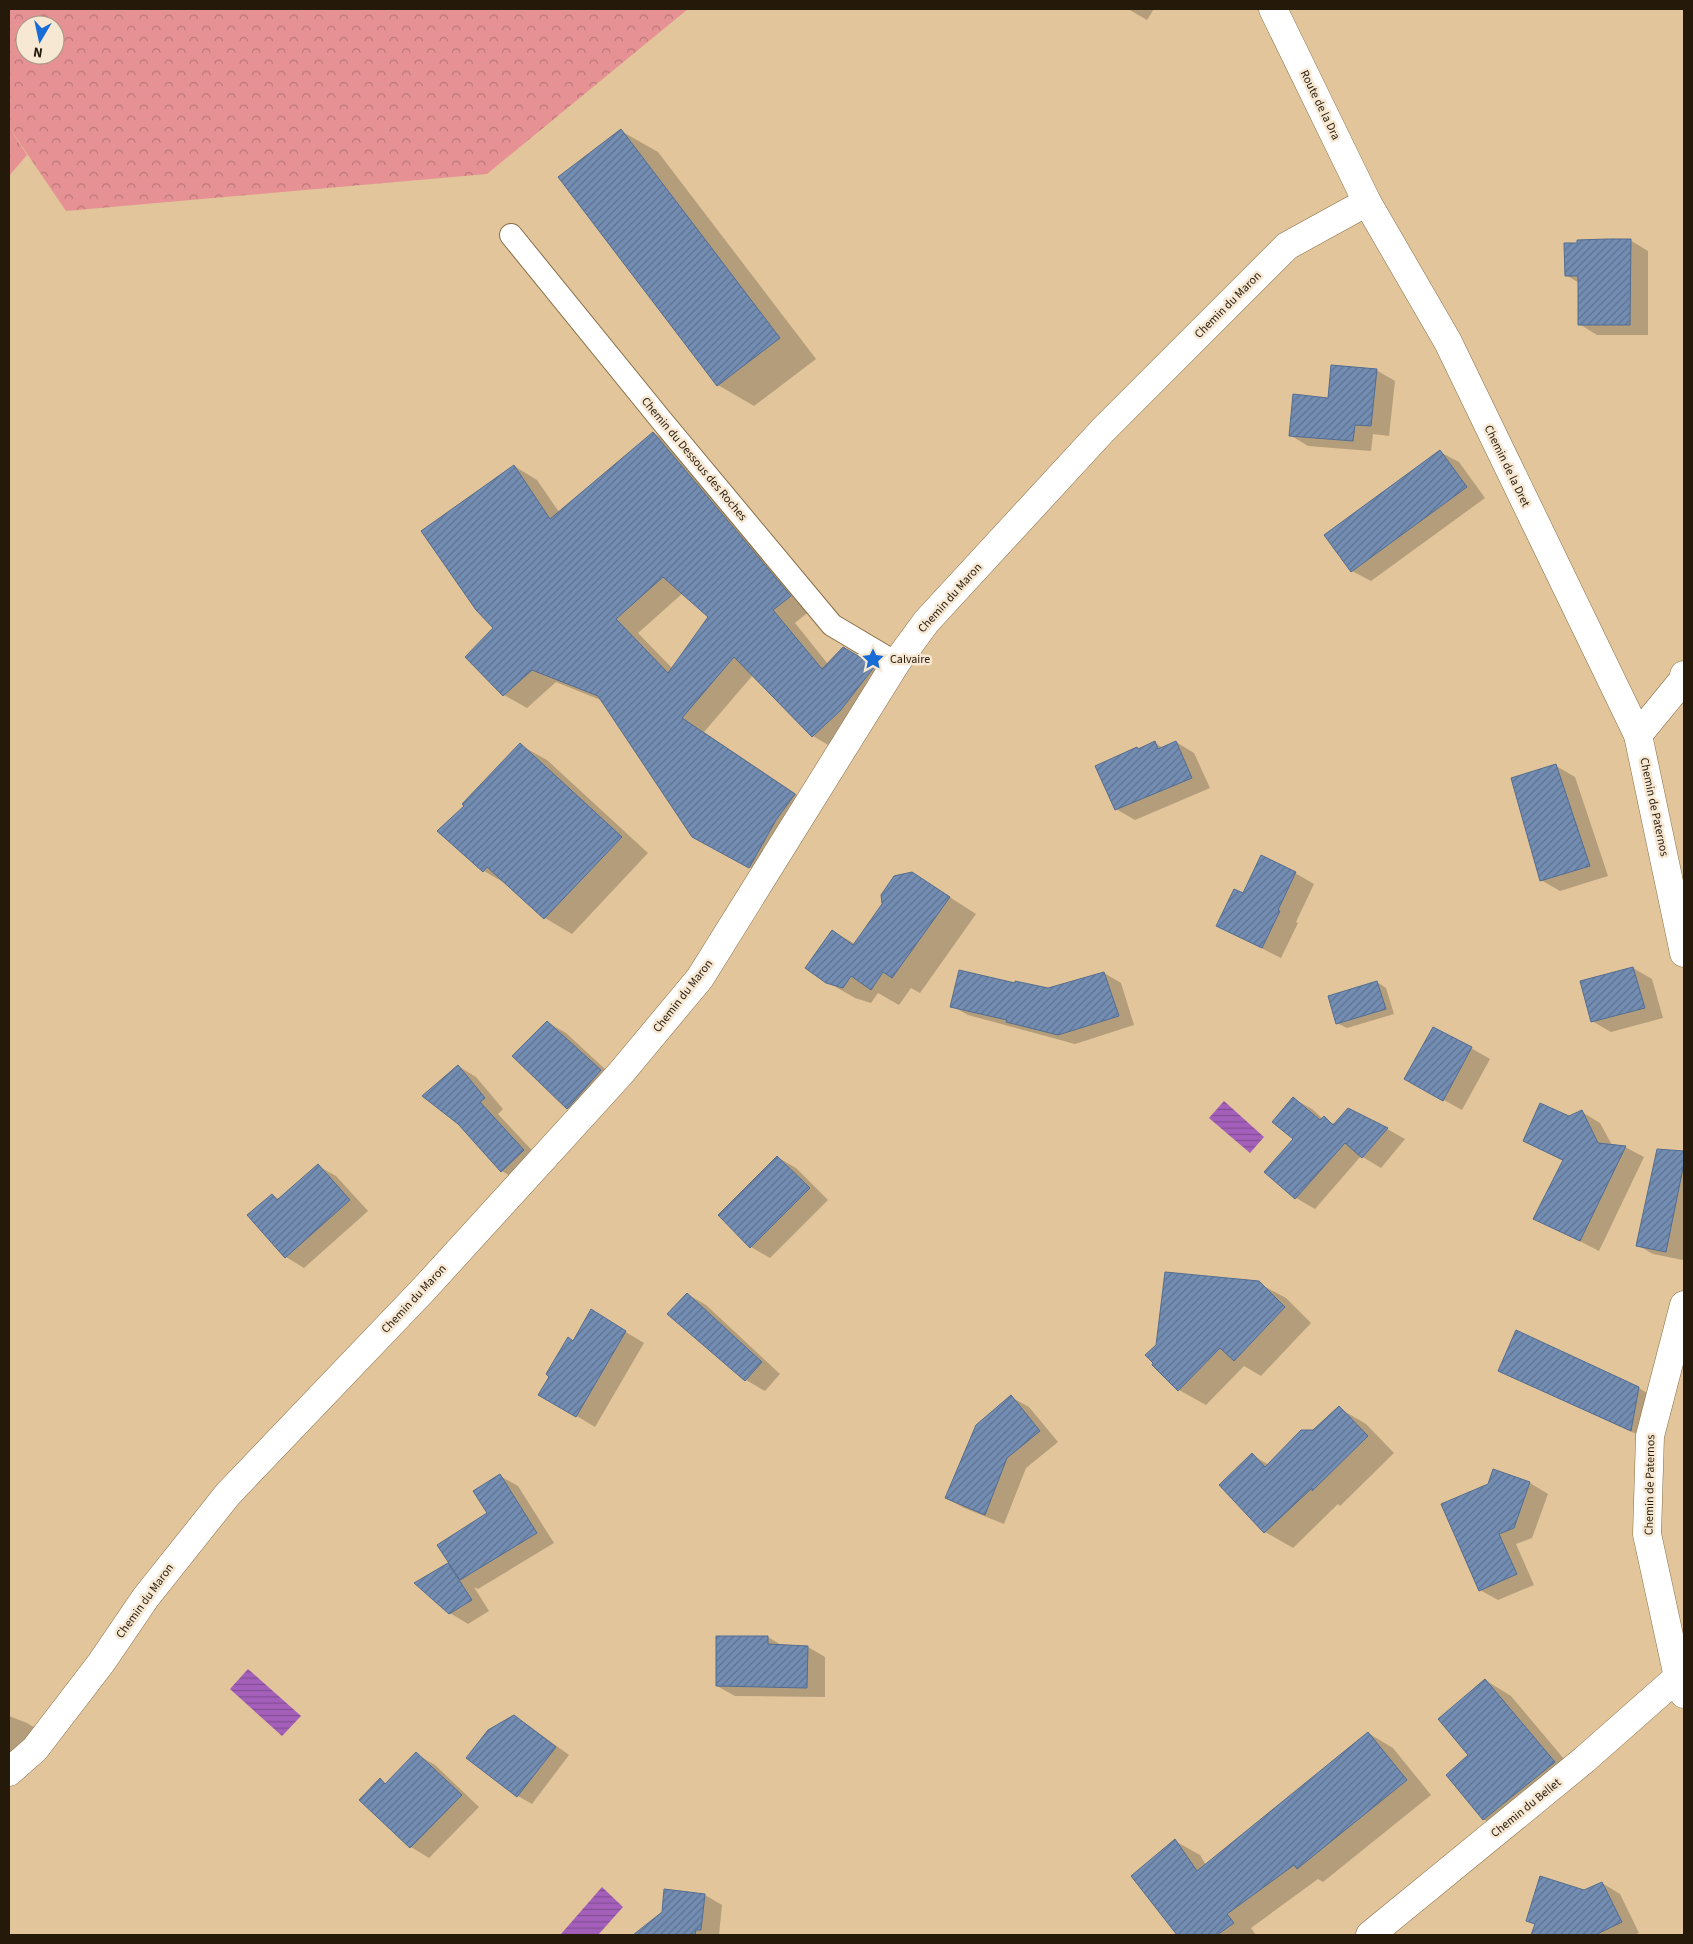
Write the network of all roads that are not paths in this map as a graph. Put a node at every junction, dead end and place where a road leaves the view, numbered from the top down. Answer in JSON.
{"nodes":[{"id":1,"x":1273,"y":9,"type":"edge"},
{"id":2,"x":1367,"y":202,"type":"junction"},
{"id":3,"x":511,"y":235,"type":"dead end"},
{"id":4,"x":896,"y":663,"type":"junction"},
{"id":5,"x":1684,"y":675,"type":"edge"},
{"id":6,"x":1638,"y":735,"type":"junction"},
{"id":7,"x":1684,"y":953,"type":"edge"},
{"id":8,"x":1684,"y":1305,"type":"edge"},
{"id":9,"x":1681,"y":1686,"type":"edge"},
{"id":10,"x":9,"y":1772,"type":"edge"},
{"id":11,"x":1370,"y":1935,"type":"edge"}],
"edges":[{"from":1,"to":2,"type":"street","name":"Route de la Dra"},
{"from":2,"to":4,"type":"street","name":"Chemin du Maron"},
{"from":2,"to":6,"type":"street","name":"Chemin de la Dret"},
{"from":3,"to":4,"type":"lane","name":"Chemin du Dessous des Roches"},
{"from":4,"to":10,"type":"street","name":"Chemin du Maron"},
{"from":5,"to":6,"type":"street"},
{"from":6,"to":7,"type":"street","name":"Chemin de Paternos"},
{"from":8,"to":9,"type":"street","name":"Chemin de Paternos"},
{"from":9,"to":11,"type":"street","name":"Chemin du Bellet"}]}
